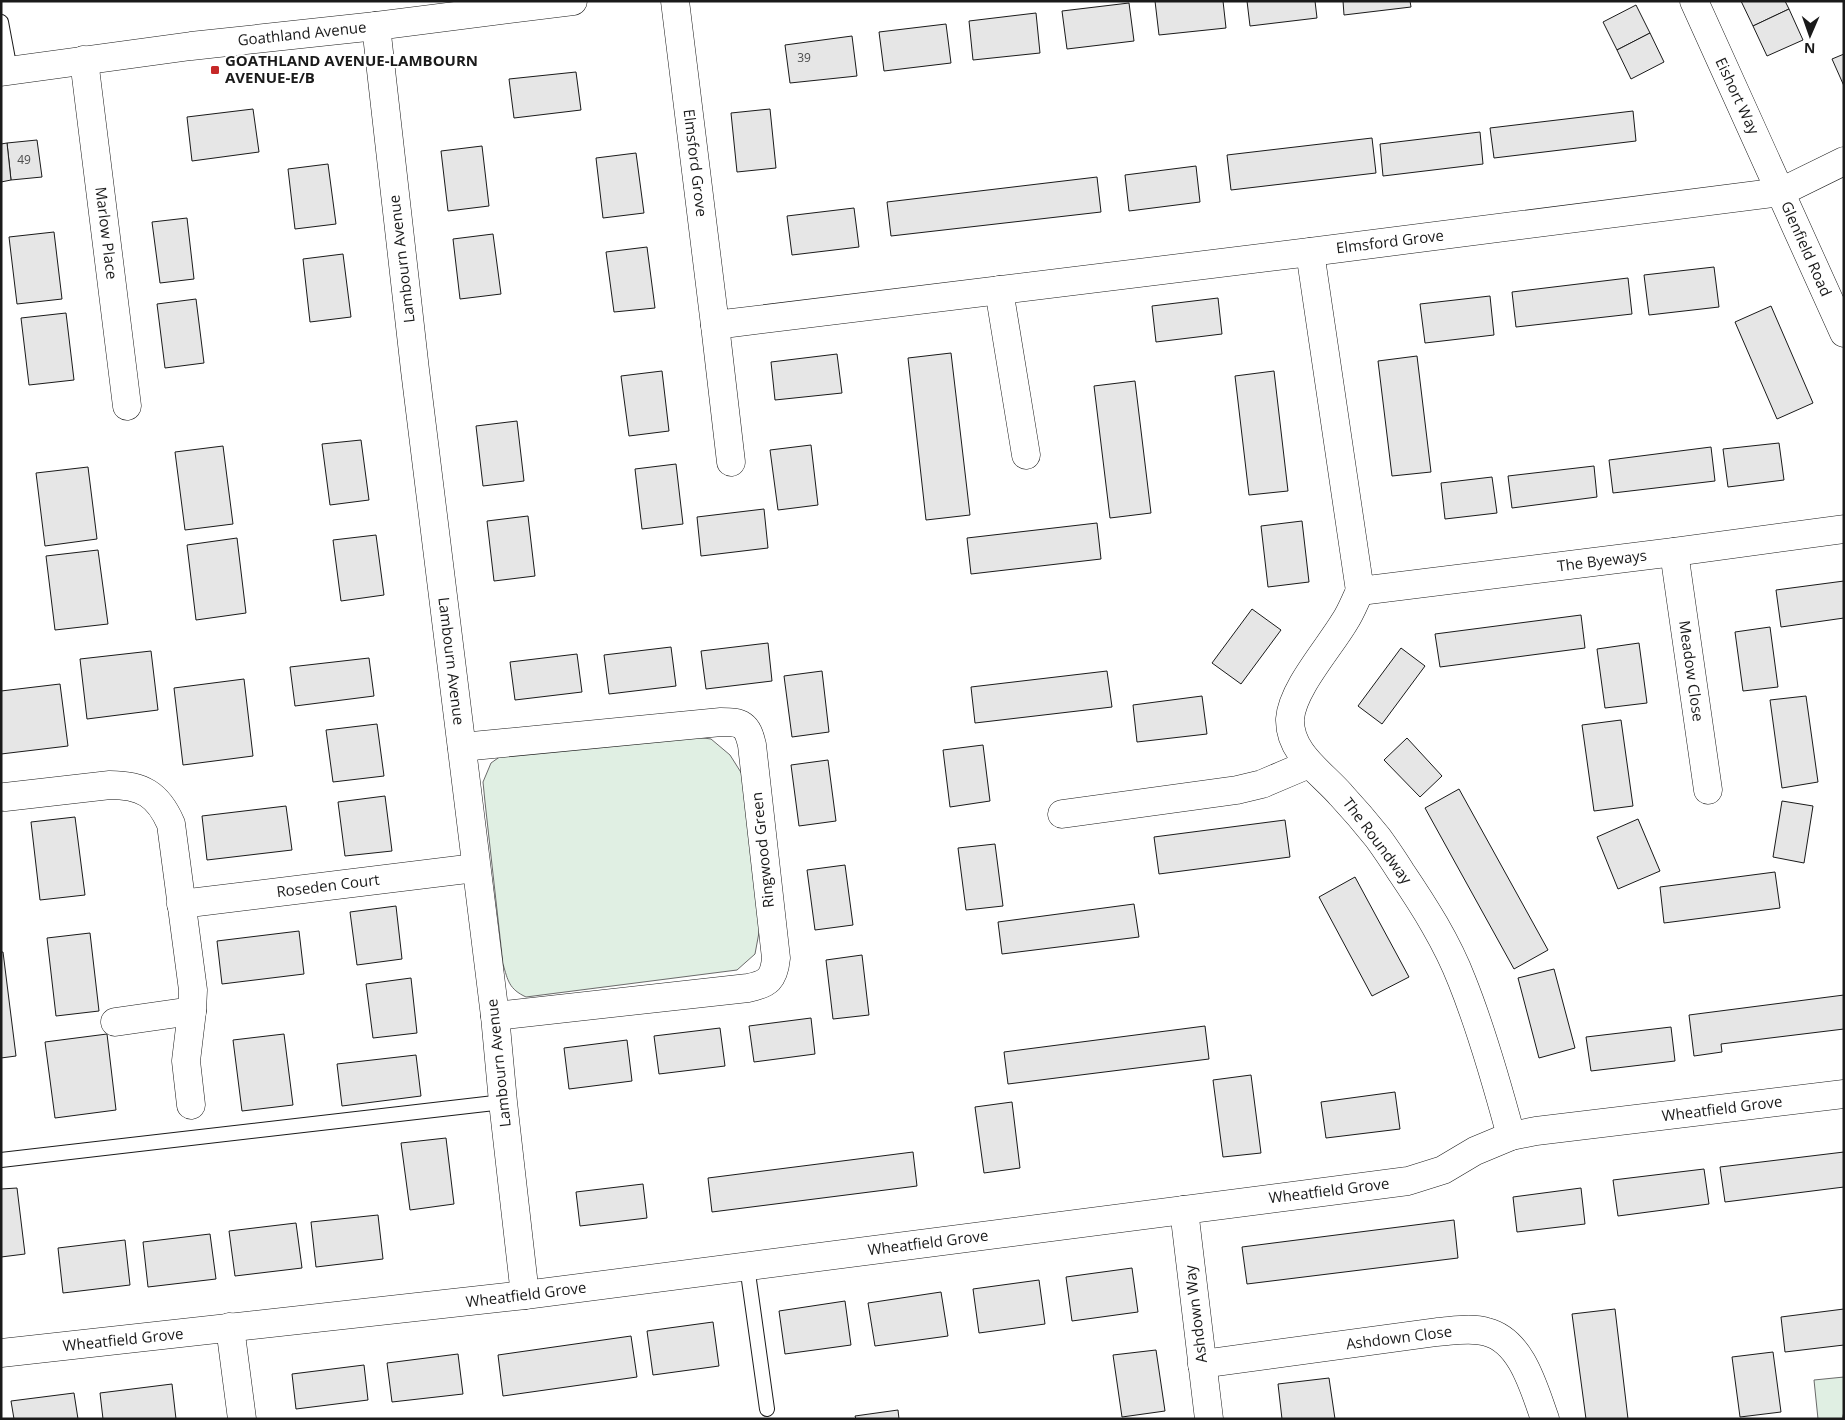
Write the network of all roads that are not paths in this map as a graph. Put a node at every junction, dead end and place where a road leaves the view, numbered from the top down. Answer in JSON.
{"nodes":[{"id":1,"x":675,"y":1,"type":"edge"},
{"id":2,"x":1694,"y":1,"type":"edge"},
{"id":3,"x":556,"y":2,"type":"edge"},
{"id":4,"x":1,"y":22,"type":"edge"},
{"id":5,"x":376,"y":26,"type":"junction"},
{"id":6,"x":84,"y":60,"type":"junction"},
{"id":7,"x":6,"y":71,"type":"edge"},
{"id":8,"x":1844,"y":161,"type":"edge"},
{"id":9,"x":1781,"y":192,"type":"junction"},
{"id":10,"x":1310,"y":252,"type":"junction"},
{"id":11,"x":999,"y":290,"type":"junction"},
{"id":12,"x":715,"y":325,"type":"junction"},
{"id":13,"x":1844,"y":333,"type":"edge"},
{"id":14,"x":127,"y":406,"type":"dead end"},
{"id":15,"x":1026,"y":456,"type":"dead end"},
{"id":16,"x":731,"y":462,"type":"dead end"},
{"id":17,"x":1844,"y":529,"type":"edge"},
{"id":18,"x":1674,"y":552,"type":"junction"},
{"id":19,"x":1360,"y":591,"type":"junction"},
{"id":20,"x":462,"y":747,"type":"junction"},
{"id":21,"x":1310,"y":764,"type":"junction"},
{"id":22,"x":1708,"y":790,"type":"dead end"},
{"id":23,"x":5,"y":796,"type":"dead end"},
{"id":24,"x":1062,"y":814,"type":"dead end"},
{"id":25,"x":475,"y":868,"type":"junction"},
{"id":26,"x":181,"y":904,"type":"junction"},
{"id":27,"x":192,"y":1011,"type":"junction"},
{"id":28,"x":494,"y":1016,"type":"junction"},
{"id":29,"x":115,"y":1022,"type":"dead end"},
{"id":30,"x":1844,"y":1094,"type":"edge"},
{"id":31,"x":503,"y":1102,"type":"junction"},
{"id":32,"x":191,"y":1104,"type":"dead end"},
{"id":33,"x":1511,"y":1136,"type":"junction"},
{"id":34,"x":1,"y":1160,"type":"edge"},
{"id":35,"x":1184,"y":1210,"type":"junction"},
{"id":36,"x":747,"y":1266,"type":"junction"},
{"id":37,"x":525,"y":1296,"type":"junction"},
{"id":38,"x":230,"y":1327,"type":"junction"},
{"id":39,"x":1,"y":1353,"type":"edge"},
{"id":40,"x":1202,"y":1364,"type":"junction"},
{"id":41,"x":767,"y":1409,"type":"dead end"},
{"id":42,"x":242,"y":1419,"type":"edge"},
{"id":43,"x":1209,"y":1419,"type":"edge"},
{"id":44,"x":1545,"y":1419,"type":"edge"}],
"edges":[{"from":1,"to":12,"type":"street","name":"Elmsford Grove"},
{"from":2,"to":9,"type":"street","name":"Eishort Way"},
{"from":3,"to":5,"type":"street","name":"Goathland Avenue"},
{"from":4,"to":7,"type":"lane"},
{"from":5,"to":6,"type":"street","name":"Goathland Avenue"},
{"from":5,"to":20,"type":"street","name":"Lambourn Avenue"},
{"from":6,"to":7,"type":"street","name":"Goathland Avenue"},
{"from":6,"to":14,"type":"street","name":"Marlow Place"},
{"from":8,"to":9,"type":"street","name":"Elmsford Grove"},
{"from":9,"to":10,"type":"street","name":"Elmsford Grove"},
{"from":9,"to":13,"type":"street","name":"Glenfield Road"},
{"from":10,"to":11,"type":"street","name":"Elmsford Grove"},
{"from":10,"to":19,"type":"street"},
{"from":11,"to":12,"type":"street","name":"Elmsford Grove"},
{"from":11,"to":15,"type":"street"},
{"from":12,"to":16,"type":"street","name":"Elmsford Grove"},
{"from":17,"to":18,"type":"street","name":"The Byeways"},
{"from":18,"to":19,"type":"street","name":"The Byeways"},
{"from":18,"to":22,"type":"street","name":"Meadow Close"},
{"from":19,"to":21,"type":"street"},
{"from":20,"to":25,"type":"street","name":"Lambourn Avenue"},
{"from":20,"to":28,"type":"street","name":"Ringwood Green"},
{"from":21,"to":24,"type":"street"},
{"from":21,"to":33,"type":"street","name":"The Roundway"},
{"from":23,"to":26,"type":"street"},
{"from":25,"to":26,"type":"street","name":"Roseden Court"},
{"from":25,"to":28,"type":"street","name":"Lambourn Avenue"},
{"from":26,"to":27,"type":"street"},
{"from":27,"to":29,"type":"street"},
{"from":27,"to":32,"type":"street"},
{"from":28,"to":31,"type":"street","name":"Lambourn Avenue"},
{"from":30,"to":33,"type":"street","name":"Wheatfield Grove"},
{"from":31,"to":34,"type":"lane"},
{"from":31,"to":37,"type":"street","name":"Lambourn Avenue"},
{"from":33,"to":35,"type":"street","name":"Wheatfield Grove"},
{"from":35,"to":36,"type":"street","name":"Wheatfield Grove"},
{"from":35,"to":40,"type":"street","name":"Ashdown Way"},
{"from":36,"to":37,"type":"street","name":"Wheatfield Grove"},
{"from":36,"to":41,"type":"lane"},
{"from":37,"to":38,"type":"street","name":"Wheatfield Grove"},
{"from":38,"to":39,"type":"street","name":"Wheatfield Grove"},
{"from":38,"to":42,"type":"street"},
{"from":40,"to":43,"type":"street","name":"Ashdown Way"},
{"from":40,"to":44,"type":"street","name":"Ashdown Close"}]}
